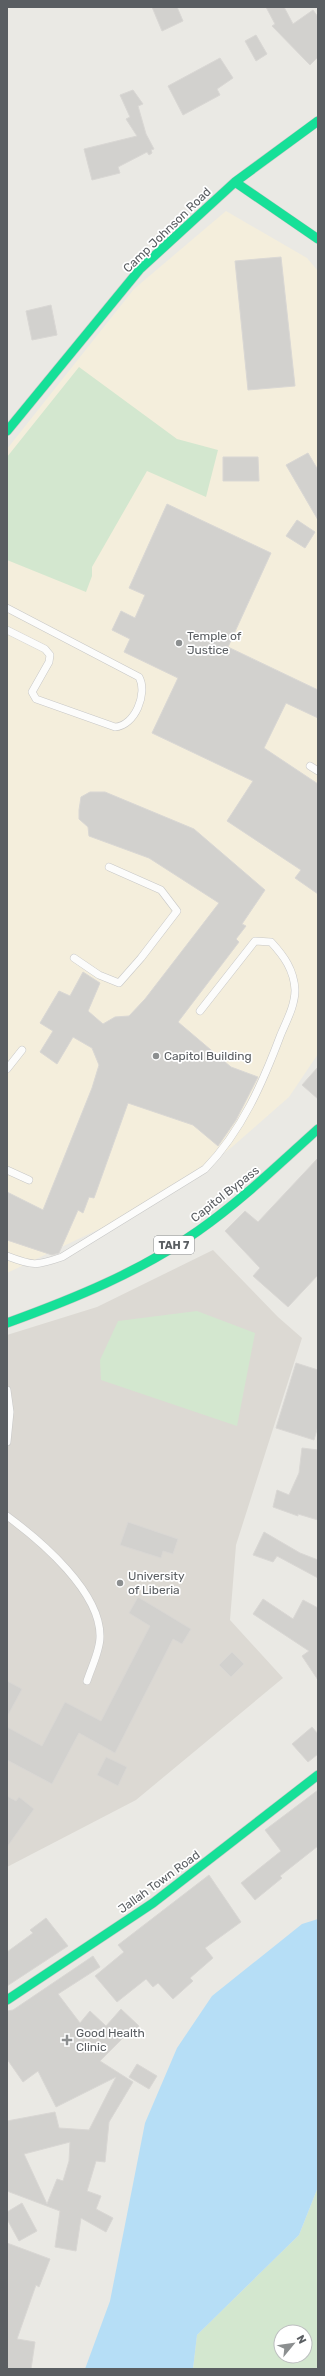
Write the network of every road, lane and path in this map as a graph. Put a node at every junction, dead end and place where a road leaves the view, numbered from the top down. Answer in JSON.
{"nodes":[{"id":1,"x":318,"y":121,"type":"edge"},
{"id":2,"x":235,"y":182,"type":"junction"},
{"id":3,"x":318,"y":239,"type":"edge"},
{"id":4,"x":7,"y":431,"type":"edge"},
{"id":5,"x":7,"y":608,"type":"edge"},
{"id":6,"x":7,"y":630,"type":"edge"},
{"id":7,"x":310,"y":766,"type":"dead end"},
{"id":8,"x":318,"y":772,"type":"edge"},
{"id":9,"x":109,"y":866,"type":"dead end"},
{"id":10,"x":74,"y":958,"type":"dead end"},
{"id":11,"x":200,"y":1011,"type":"dead end"},
{"id":12,"x":22,"y":1050,"type":"dead end"},
{"id":13,"x":7,"y":1069,"type":"edge"},
{"id":14,"x":318,"y":1129,"type":"edge"},
{"id":15,"x":7,"y":1170,"type":"edge"},
{"id":16,"x":29,"y":1180,"type":"dead end"},
{"id":17,"x":7,"y":1256,"type":"edge"},
{"id":18,"x":7,"y":1323,"type":"edge"},
{"id":19,"x":7,"y":1390,"type":"edge"},
{"id":20,"x":7,"y":1442,"type":"edge"},
{"id":21,"x":7,"y":1516,"type":"edge"},
{"id":22,"x":87,"y":1682,"type":"dead end"},
{"id":23,"x":318,"y":1775,"type":"edge"},
{"id":24,"x":7,"y":2000,"type":"edge"}],
"edges":[{"from":1,"to":2,"type":"main road","name":"Camp Johnson Road"},
{"from":2,"to":3,"type":"main road"},
{"from":2,"to":4,"type":"main road","name":"Camp Johnson Road"},
{"from":5,"to":6,"type":"lane"},
{"from":7,"to":8,"type":"lane"},
{"from":9,"to":10,"type":"lane"},
{"from":11,"to":17,"type":"lane"},
{"from":12,"to":13,"type":"lane"},
{"from":14,"to":18,"type":"main road","name":"Capitol Bypass","number":"TAH 7"},
{"from":15,"to":16,"type":"lane"},
{"from":19,"to":20,"type":"lane"},
{"from":21,"to":22,"type":"lane"},
{"from":23,"to":24,"type":"main road","name":"Jallah Town Road"}]}
